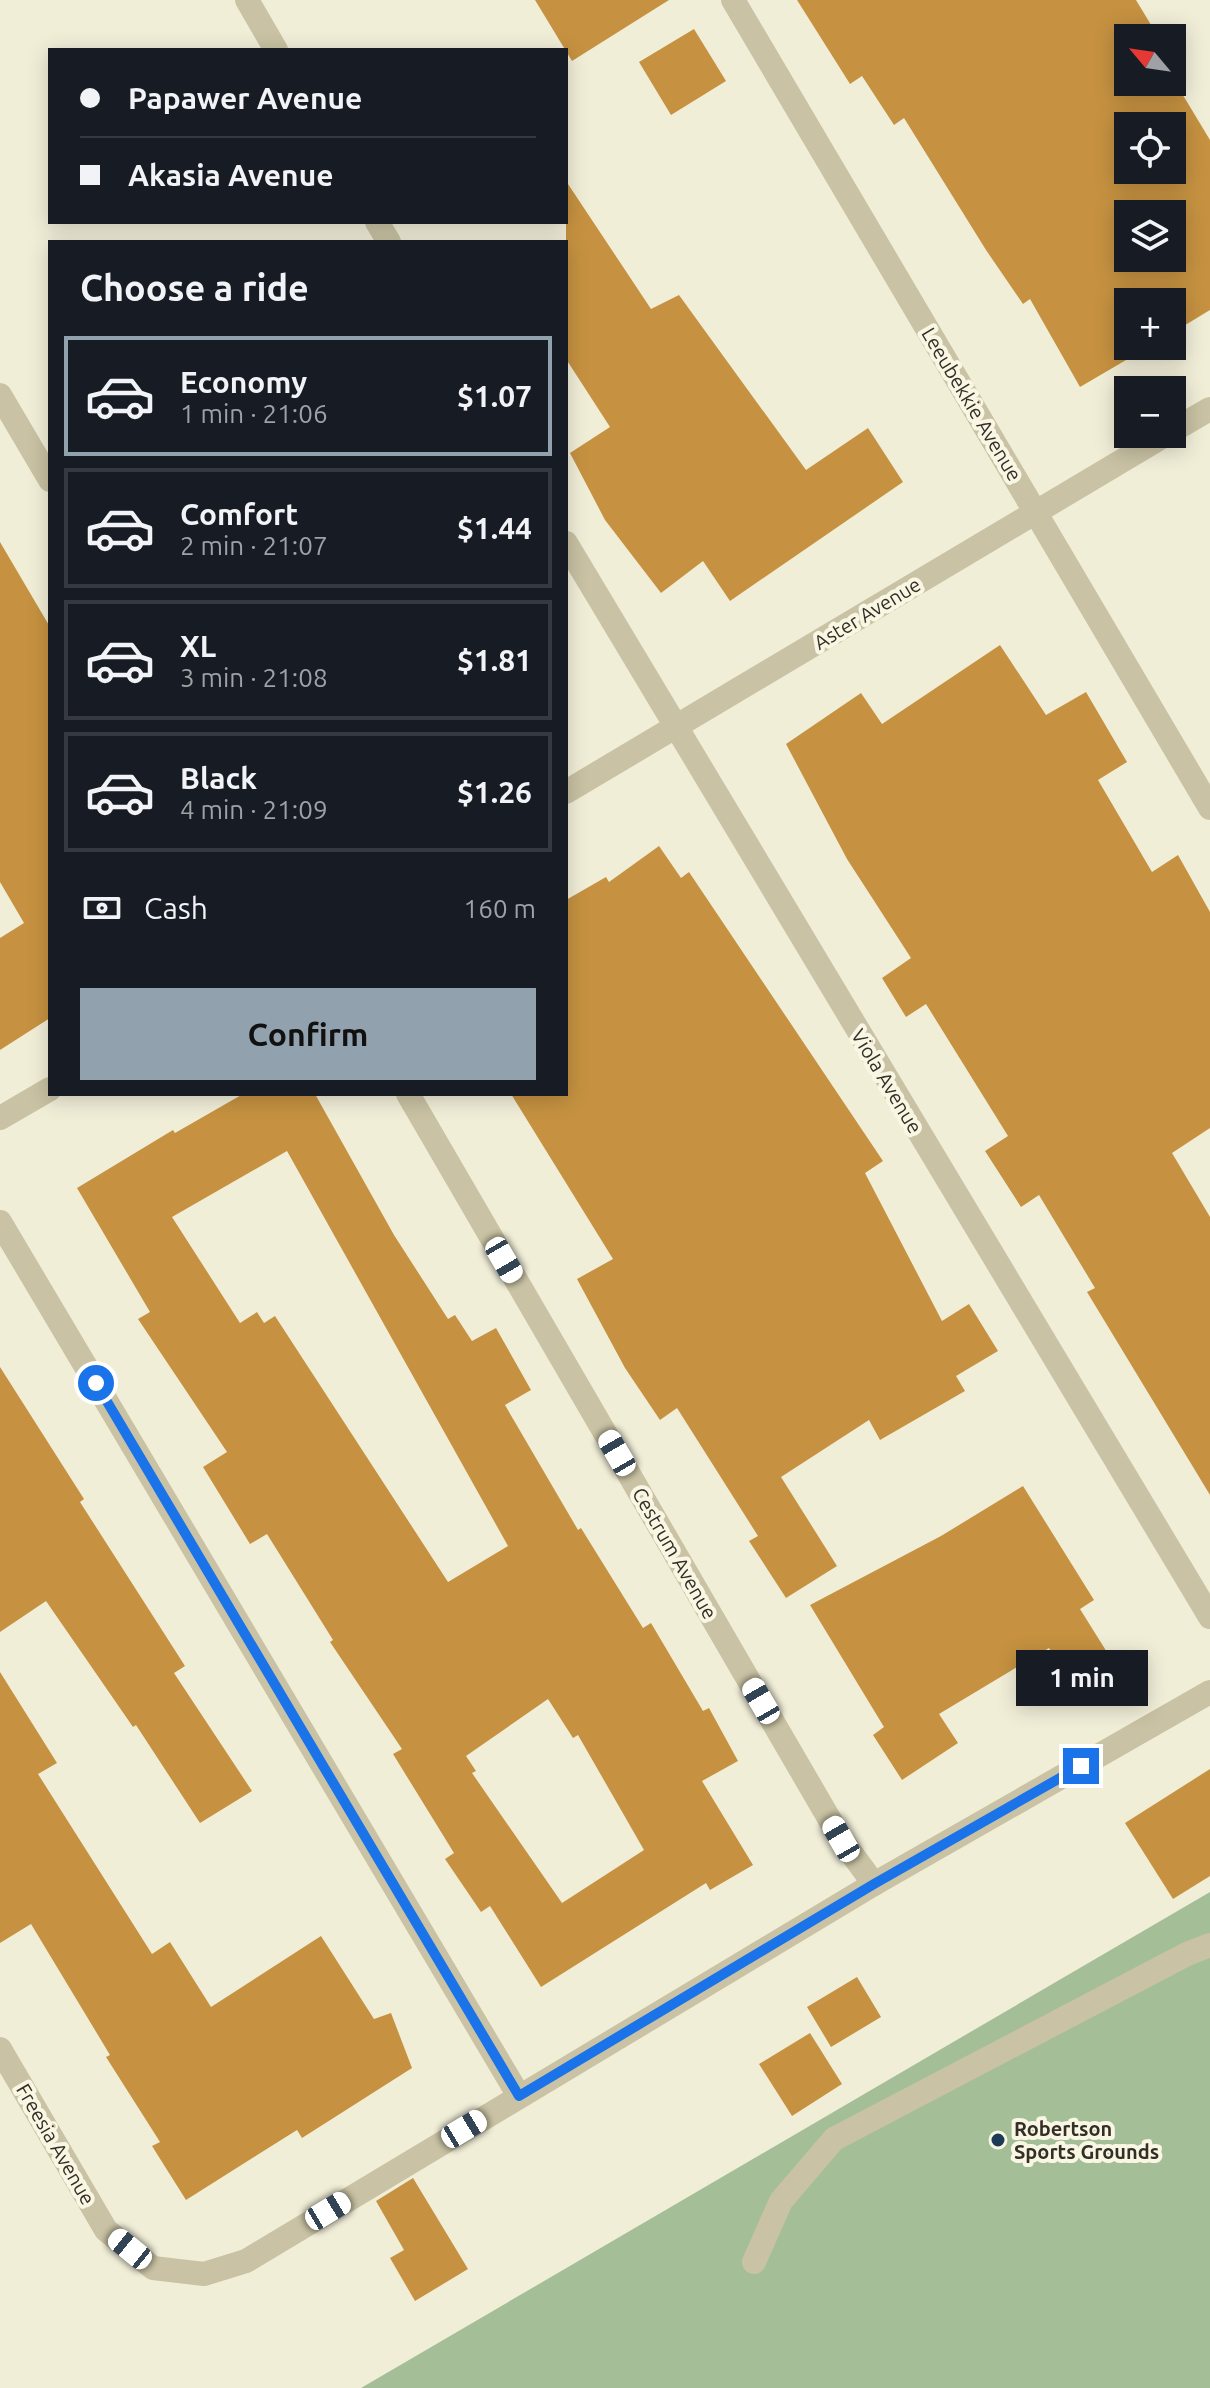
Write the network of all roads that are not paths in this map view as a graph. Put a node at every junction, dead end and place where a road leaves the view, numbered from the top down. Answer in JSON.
{"nodes":[{"id":1,"x":247,"y":0,"type":"edge"},
{"id":2,"x":733,"y":0,"type":"edge"},
{"id":3,"x":275,"y":48,"type":"edge"},
{"id":4,"x":0,"y":395,"type":"edge"},
{"id":5,"x":1210,"y":409,"type":"edge"},
{"id":6,"x":1186,"y":423,"type":"edge"},
{"id":7,"x":1144,"y":448,"type":"edge"},
{"id":8,"x":48,"y":477,"type":"edge"},
{"id":9,"x":1036,"y":511,"type":"junction"},
{"id":10,"x":568,"y":546,"type":"edge"},
{"id":11,"x":675,"y":729,"type":"junction"},
{"id":12,"x":568,"y":791,"type":"edge"},
{"id":13,"x":1210,"y":808,"type":"edge"},
{"id":14,"x":48,"y":1090,"type":"edge"},
{"id":15,"x":409,"y":1096,"type":"edge"},
{"id":16,"x":0,"y":1118,"type":"edge"},
{"id":17,"x":0,"y":1222,"type":"edge"},
{"id":18,"x":1210,"y":1617,"type":"edge"},
{"id":19,"x":1210,"y":1692,"type":"edge"},
{"id":20,"x":874,"y":1884,"type":"junction"},
{"id":21,"x":1210,"y":1945,"type":"edge"},
{"id":22,"x":0,"y":2049,"type":"edge"},
{"id":23,"x":519,"y":2096,"type":"junction"},
{"id":24,"x":754,"y":2262,"type":"dead end"}],
"edges":[{"from":1,"to":3,"type":"street"},
{"from":2,"to":9,"type":"street","name":"Leeubekkie Avenue"},
{"from":4,"to":8,"type":"street"},
{"from":5,"to":6,"type":"street","name":"Aster Avenue"},
{"from":7,"to":9,"type":"street","name":"Aster Avenue"},
{"from":9,"to":11,"type":"street","name":"Aster Avenue"},
{"from":9,"to":13,"type":"street","name":"Leeubekkie Avenue"},
{"from":10,"to":11,"type":"street","name":"Viola Avenue"},
{"from":11,"to":12,"type":"street","name":"Aster Avenue"},
{"from":11,"to":18,"type":"street","name":"Viola Avenue"},
{"from":14,"to":16,"type":"street"},
{"from":15,"to":20,"type":"street","name":"Cestrum Avenue"},
{"from":17,"to":23,"type":"street"},
{"from":19,"to":20,"type":"street"},
{"from":20,"to":23,"type":"street"},
{"from":21,"to":24,"type":"street"},
{"from":22,"to":23,"type":"street","name":"Freesia Avenue"}]}
